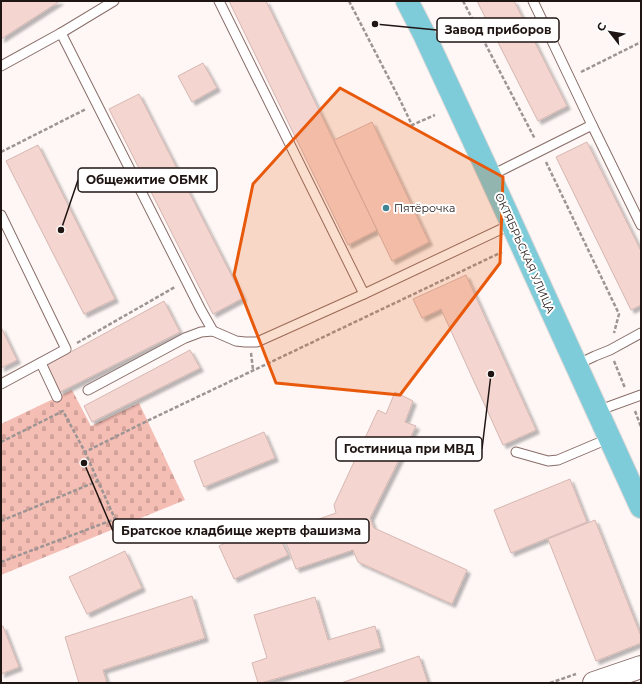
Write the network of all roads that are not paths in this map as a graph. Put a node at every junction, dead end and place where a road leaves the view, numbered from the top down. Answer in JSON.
{"nodes":[{"id":1,"x":114,"y":1,"type":"edge"},
{"id":2,"x":219,"y":1,"type":"edge"},
{"id":3,"x":407,"y":1,"type":"edge"},
{"id":4,"x":534,"y":1,"type":"edge"},
{"id":5,"x":60,"y":33,"type":"junction"},
{"id":6,"x":1,"y":66,"type":"edge"},
{"id":7,"x":592,"y":125,"type":"junction"},
{"id":8,"x":490,"y":176,"type":"junction"},
{"id":9,"x":1,"y":215,"type":"edge"},
{"id":10,"x":512,"y":224,"type":"junction"},
{"id":11,"x":641,"y":225,"type":"edge"},
{"id":12,"x":364,"y":294,"type":"junction"},
{"id":13,"x":213,"y":331,"type":"junction"},
{"id":14,"x":641,"y":333,"type":"edge"},
{"id":15,"x":41,"y":362,"type":"junction"},
{"id":16,"x":576,"y":365,"type":"junction"},
{"id":17,"x":1,"y":384,"type":"edge"},
{"id":18,"x":88,"y":390,"type":"dead end"},
{"id":19,"x":641,"y":395,"type":"edge"},
{"id":20,"x":57,"y":397,"type":"dead end"},
{"id":21,"x":598,"y":411,"type":"junction"},
{"id":22,"x":610,"y":438,"type":"junction"},
{"id":23,"x":516,"y":452,"type":"dead end"},
{"id":24,"x":641,"y":507,"type":"edge"},
{"id":25,"x":641,"y":667,"type":"edge"},
{"id":26,"x":594,"y":683,"type":"edge"}],
"edges":[{"from":1,"to":5,"type":"lane"},
{"from":2,"to":12,"type":"lane"},
{"from":3,"to":8,"type":"main road","name":"ОКТЯБРЬСКАЯ УЛИЦА"},
{"from":4,"to":7,"type":"lane"},
{"from":5,"to":6,"type":"lane"},
{"from":5,"to":13,"type":"lane"},
{"from":7,"to":8,"type":"lane"},
{"from":7,"to":11,"type":"lane"},
{"from":8,"to":10,"type":"main road","name":"ОКТЯБРЬСКАЯ УЛИЦА"},
{"from":9,"to":15,"type":"lane"},
{"from":10,"to":12,"type":"lane"},
{"from":10,"to":16,"type":"main road","name":"ОКТЯБРЬСКАЯ УЛИЦА"},
{"from":12,"to":13,"type":"lane"},
{"from":13,"to":18,"type":"lane"},
{"from":14,"to":16,"type":"lane"},
{"from":15,"to":17,"type":"lane"},
{"from":15,"to":20,"type":"lane"},
{"from":16,"to":21,"type":"main road","name":"ОКТЯБРЬСКАЯ УЛИЦА"},
{"from":19,"to":21,"type":"lane"},
{"from":21,"to":22,"type":"main road","name":"ОКТЯБРЬСКАЯ УЛИЦА"},
{"from":22,"to":23,"type":"lane"},
{"from":22,"to":24,"type":"main road","name":"ОКТЯБРЬСКАЯ УЛИЦА"},
{"from":25,"to":26,"type":"street"}]}
